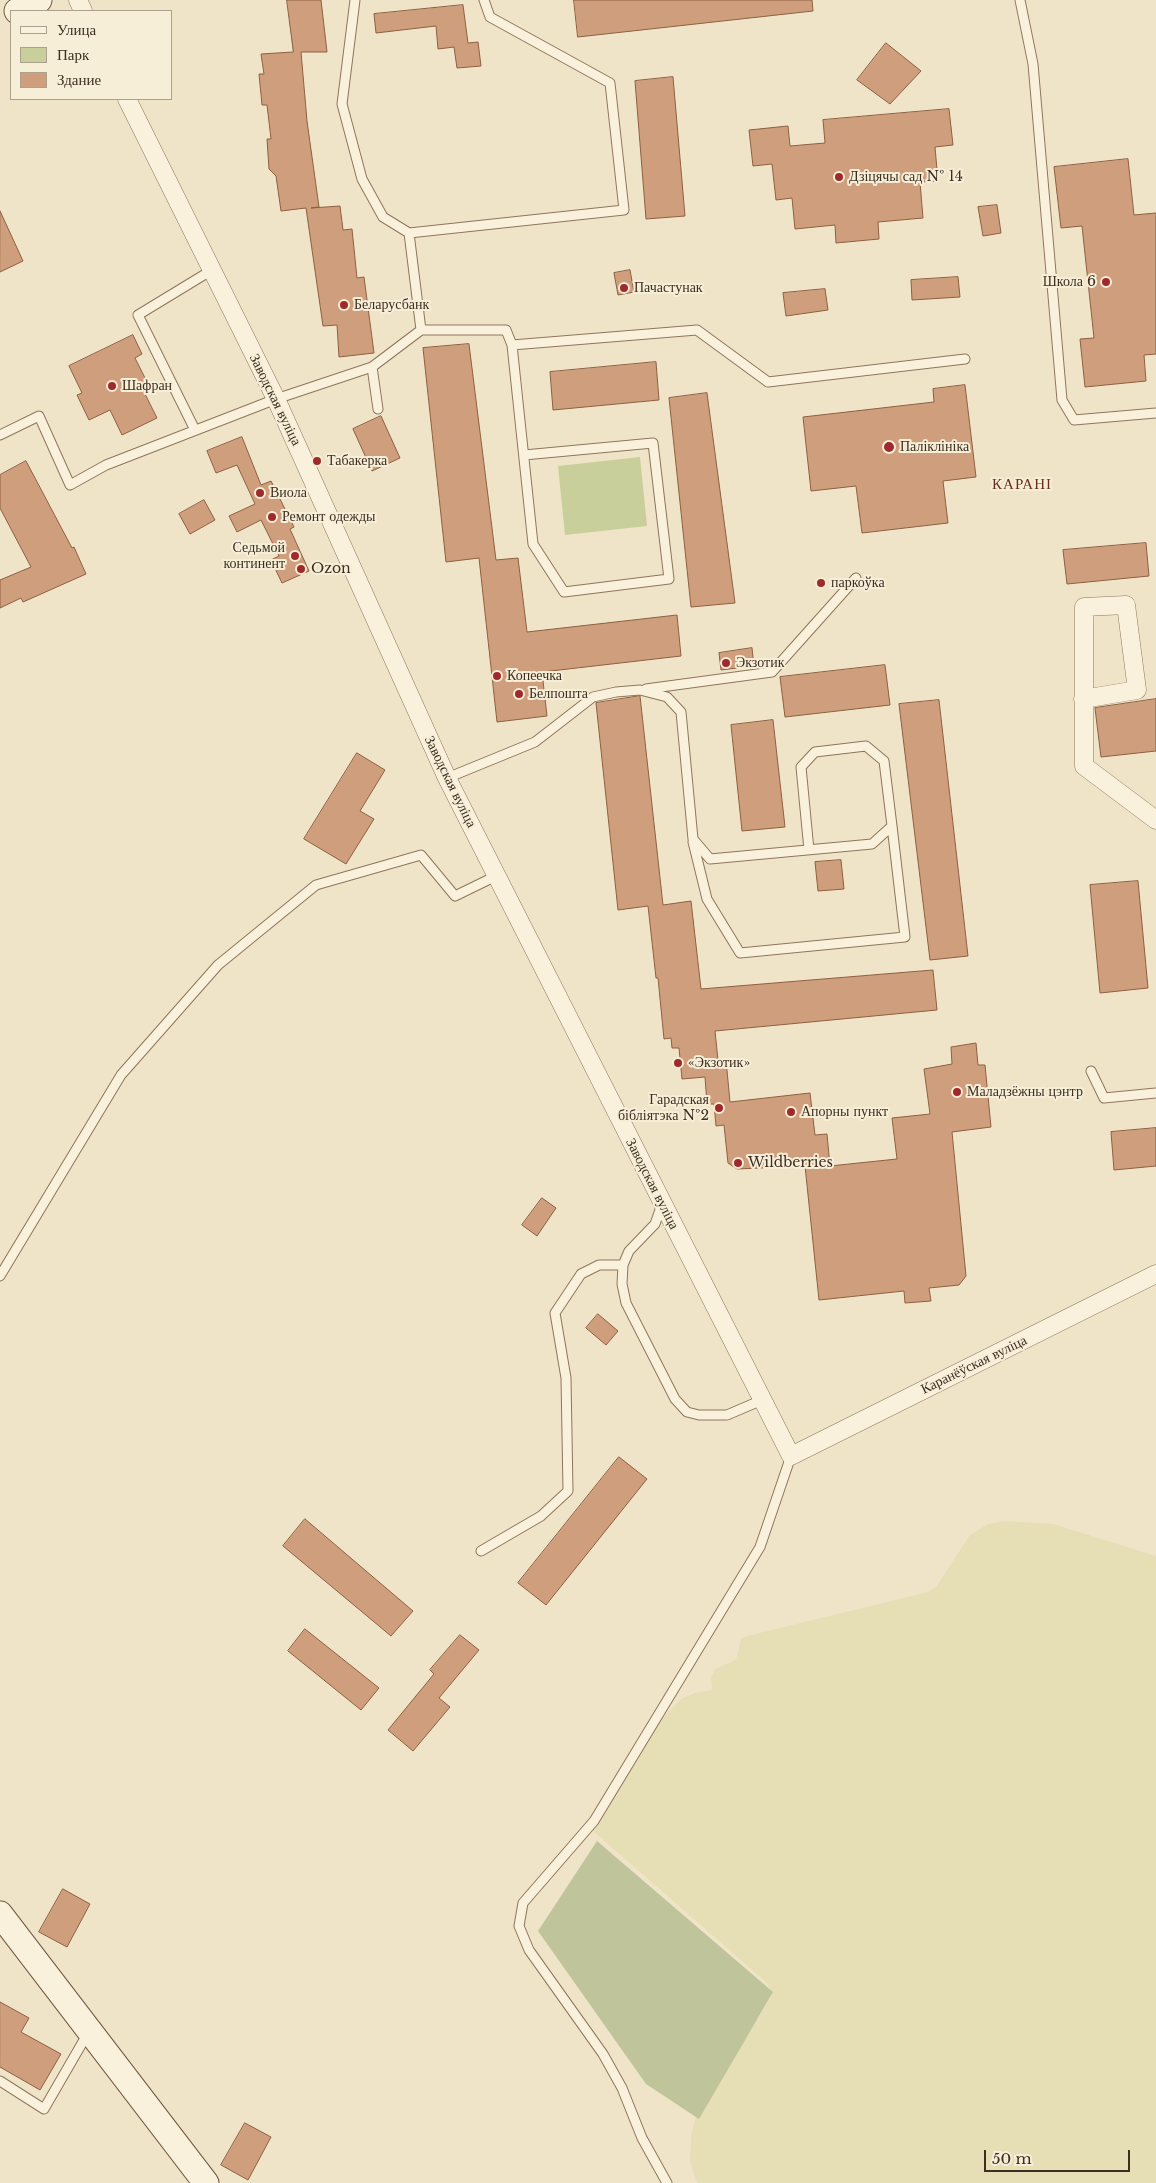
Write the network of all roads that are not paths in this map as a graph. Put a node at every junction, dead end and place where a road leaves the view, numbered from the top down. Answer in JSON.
{"nodes":[{"id":1,"x":39,"y":0,"type":"edge"},
{"id":2,"x":355,"y":0,"type":"edge"},
{"id":3,"x":484,"y":0,"type":"edge"},
{"id":4,"x":1020,"y":0,"type":"edge"},
{"id":5,"x":18,"y":10,"type":"edge"},
{"id":6,"x":127,"y":100,"type":"edge"},
{"id":7,"x":409,"y":233,"type":"junction"},
{"id":8,"x":212,"y":270,"type":"junction"},
{"id":9,"x":421,"y":330,"type":"junction"},
{"id":10,"x":512,"y":345,"type":"junction"},
{"id":11,"x":965,"y":359,"type":"dead end"},
{"id":12,"x":372,"y":367,"type":"junction"},
{"id":13,"x":276,"y":399,"type":"junction"},
{"id":14,"x":378,"y":409,"type":"dead end"},
{"id":15,"x":1156,"y":413,"type":"edge"},
{"id":16,"x":194,"y":430,"type":"junction"},
{"id":17,"x":0,"y":435,"type":"edge"},
{"id":18,"x":524,"y":455,"type":"junction"},
{"id":19,"x":856,"y":578,"type":"dead end"},
{"id":20,"x":640,"y":690,"type":"junction"},
{"id":21,"x":1083,"y":699,"type":"junction"},
{"id":22,"x":447,"y":778,"type":"junction"},
{"id":23,"x":1156,"y":820,"type":"edge"},
{"id":24,"x":892,"y":826,"type":"junction"},
{"id":25,"x":693,"y":839,"type":"junction"},
{"id":26,"x":809,"y":850,"type":"junction"},
{"id":27,"x":496,"y":876,"type":"junction"},
{"id":28,"x":1092,"y":1071,"type":"dead end"},
{"id":29,"x":1156,"y":1092,"type":"edge"},
{"id":30,"x":662,"y":1203,"type":"junction"},
{"id":31,"x":623,"y":1265,"type":"junction"},
{"id":32,"x":1156,"y":1274,"type":"edge"},
{"id":33,"x":0,"y":1276,"type":"edge"},
{"id":34,"x":762,"y":1400,"type":"junction"},
{"id":35,"x":791,"y":1456,"type":"junction"},
{"id":36,"x":481,"y":1550,"type":"dead end"},
{"id":37,"x":0,"y":1914,"type":"edge"},
{"id":38,"x":90,"y":2031,"type":"junction"},
{"id":39,"x":0,"y":2081,"type":"edge"},
{"id":40,"x":206,"y":2183,"type":"edge"},
{"id":41,"x":667,"y":2183,"type":"edge"}],
"edges":[{"from":1,"to":5,"type":"street"},
{"from":2,"to":7,"type":"lane"},
{"from":3,"to":7,"type":"lane"},
{"from":4,"to":15,"type":"lane"},
{"from":6,"to":8,"type":"street","name":"Заводская вуліца"},
{"from":7,"to":9,"type":"lane"},
{"from":8,"to":13,"type":"street","name":"Заводская вуліца"},
{"from":8,"to":16,"type":"lane"},
{"from":9,"to":10,"type":"lane"},
{"from":9,"to":12,"type":"lane"},
{"from":10,"to":11,"type":"lane"},
{"from":10,"to":18,"type":"lane"},
{"from":12,"to":13,"type":"lane"},
{"from":12,"to":14,"type":"lane"},
{"from":13,"to":16,"type":"lane"},
{"from":13,"to":22,"type":"street","name":"Заводская вуліца"},
{"from":16,"to":17,"type":"lane"},
{"from":18,"to":18,"type":"lane"},
{"from":19,"to":20,"type":"lane"},
{"from":20,"to":22,"type":"lane"},
{"from":20,"to":25,"type":"lane"},
{"from":21,"to":21,"type":"street"},
{"from":21,"to":23,"type":"street"},
{"from":22,"to":27,"type":"street","name":"Заводская вуліца"},
{"from":24,"to":25,"type":"lane"},
{"from":24,"to":26,"type":"lane"},
{"from":24,"to":26,"type":"lane"},
{"from":25,"to":26,"type":"lane"},
{"from":27,"to":30,"type":"street","name":"Заводская вуліца"},
{"from":27,"to":33,"type":"lane"},
{"from":28,"to":29,"type":"lane"},
{"from":30,"to":31,"type":"lane"},
{"from":30,"to":34,"type":"street","name":"Заводская вуліца"},
{"from":31,"to":34,"type":"lane"},
{"from":31,"to":36,"type":"lane"},
{"from":32,"to":35,"type":"street","name":"Каранёўская вуліца"},
{"from":34,"to":35,"type":"street","name":"Заводская вуліца"},
{"from":35,"to":41,"type":"lane"},
{"from":37,"to":38,"type":"street"},
{"from":38,"to":39,"type":"lane"},
{"from":38,"to":40,"type":"street"}]}
